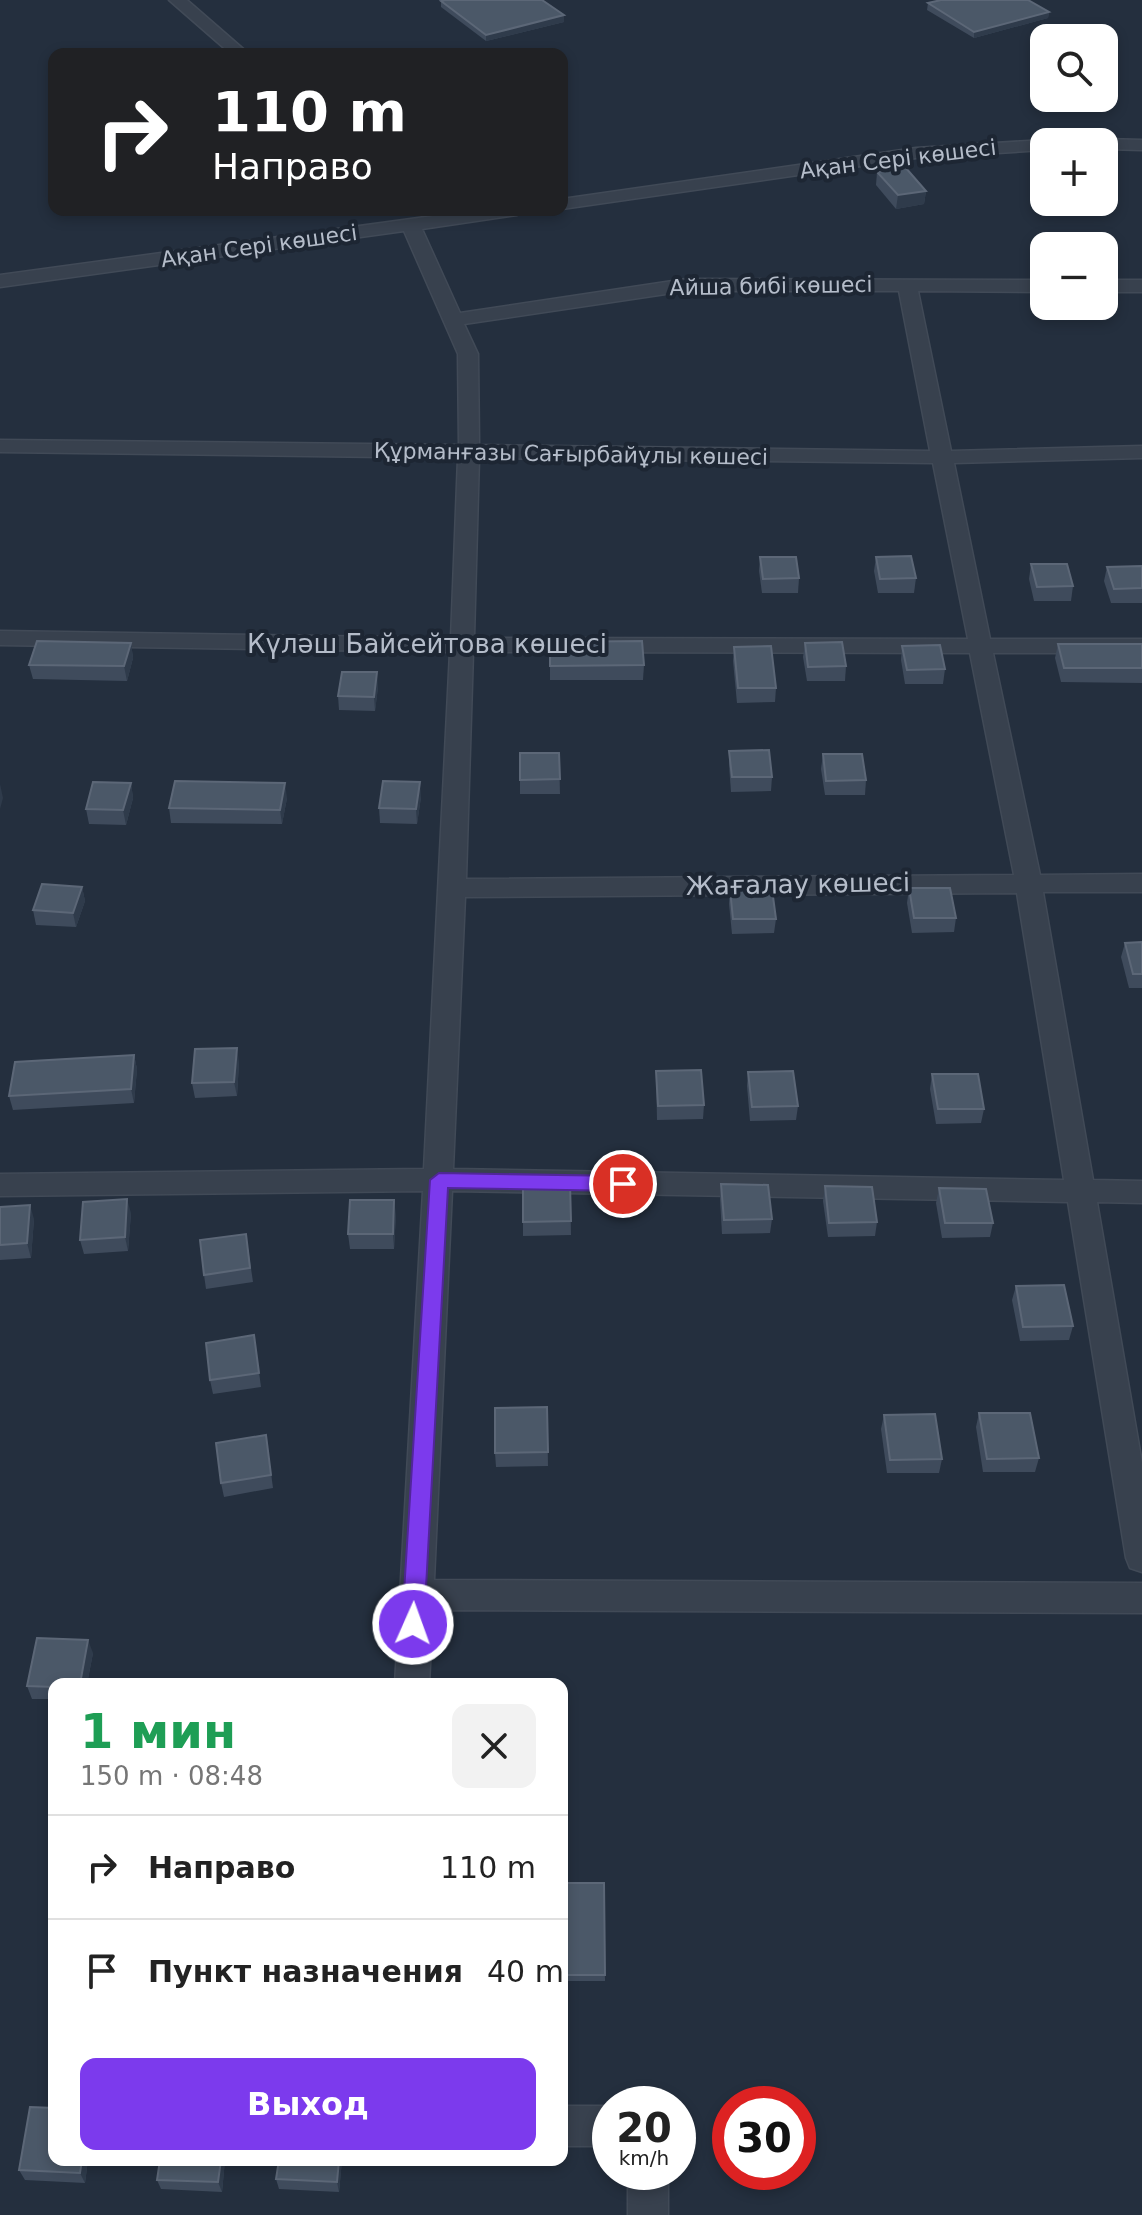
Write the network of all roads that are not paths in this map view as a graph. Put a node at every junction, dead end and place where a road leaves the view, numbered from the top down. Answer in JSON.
{"nodes":[{"id":1,"x":177,"y":0,"type":"edge"},
{"id":2,"x":234,"y":48,"type":"edge"},
{"id":3,"x":1118,"y":144,"type":"edge"},
{"id":4,"x":1142,"y":145,"type":"edge"},
{"id":5,"x":1030,"y":146,"type":"edge"},
{"id":6,"x":568,"y":203,"type":"edge"},
{"id":7,"x":475,"y":216,"type":"edge"},
{"id":8,"x":411,"y":225,"type":"junction"},
{"id":9,"x":0,"y":281,"type":"edge"},
{"id":10,"x":907,"y":284,"type":"junction"},
{"id":11,"x":1030,"y":286,"type":"edge"},
{"id":12,"x":1118,"y":286,"type":"edge"},
{"id":13,"x":1142,"y":286,"type":"edge"},
{"id":14,"x":453,"y":320,"type":"junction"},
{"id":15,"x":0,"y":446,"type":"edge"},
{"id":16,"x":1142,"y":452,"type":"edge"},
{"id":17,"x":469,"y":453,"type":"junction"},
{"id":18,"x":943,"y":457,"type":"junction"},
{"id":19,"x":0,"y":638,"type":"edge"},
{"id":20,"x":462,"y":645,"type":"junction"},
{"id":21,"x":982,"y":646,"type":"junction"},
{"id":22,"x":1142,"y":646,"type":"edge"},
{"id":23,"x":1028,"y":881,"type":"junction"},
{"id":24,"x":1142,"y":883,"type":"edge"},
{"id":25,"x":453,"y":888,"type":"junction"},
{"id":26,"x":439,"y":1180,"type":"junction"},
{"id":27,"x":0,"y":1185,"type":"edge"},
{"id":28,"x":1082,"y":1192,"type":"junction"},
{"id":29,"x":1142,"y":1192,"type":"edge"},
{"id":30,"x":1142,"y":1558,"type":"edge"},
{"id":31,"x":414,"y":1595,"type":"junction"},
{"id":32,"x":1142,"y":1598,"type":"edge"},
{"id":33,"x":412,"y":1678,"type":"edge"},
{"id":34,"x":568,"y":2126,"type":"edge"},
{"id":35,"x":592,"y":2126,"type":"edge"},
{"id":36,"x":648,"y":2190,"type":"edge"},
{"id":37,"x":648,"y":2215,"type":"edge"}],
"edges":[{"from":1,"to":2,"type":"street"},
{"from":3,"to":4,"type":"street"},
{"from":5,"to":6,"type":"street","name":"Ақан Сері көшесі"},
{"from":7,"to":8,"type":"street","name":"Ақан Сері көшесі"},
{"from":8,"to":9,"type":"street","name":"Ақан Сері көшесі"},
{"from":8,"to":14,"type":"street"},
{"from":10,"to":11,"type":"street","name":"Айша бибі көшесі"},
{"from":10,"to":14,"type":"street","name":"Айша бибі көшесі"},
{"from":10,"to":18,"type":"street"},
{"from":12,"to":13,"type":"street"},
{"from":14,"to":17,"type":"street"},
{"from":15,"to":17,"type":"street","name":"Құрманғазы Сағырбайұлы көшесі"},
{"from":16,"to":18,"type":"street","name":"Құрманғазы Сағырбайұлы көшесі"},
{"from":17,"to":18,"type":"street","name":"Құрманғазы Сағырбайұлы көшесі"},
{"from":17,"to":20,"type":"street"},
{"from":18,"to":21,"type":"street"},
{"from":19,"to":20,"type":"street","name":"Күләш Байсейтова көшесі"},
{"from":20,"to":21,"type":"street","name":"Күләш Байсейтова көшесі"},
{"from":20,"to":25,"type":"street"},
{"from":21,"to":22,"type":"street","name":"Күләш Байсейтова көшесі"},
{"from":21,"to":23,"type":"street"},
{"from":23,"to":24,"type":"street","name":"Жағалау көшесі"},
{"from":23,"to":25,"type":"street","name":"Жағалау көшесі"},
{"from":23,"to":28,"type":"street"},
{"from":25,"to":26,"type":"street"},
{"from":26,"to":27,"type":"street"},
{"from":26,"to":28,"type":"street"},
{"from":26,"to":31,"type":"street"},
{"from":28,"to":29,"type":"street"},
{"from":28,"to":30,"type":"street"},
{"from":31,"to":32,"type":"street"},
{"from":31,"to":33,"type":"street"},
{"from":34,"to":35,"type":"street"},
{"from":36,"to":37,"type":"street"}]}
